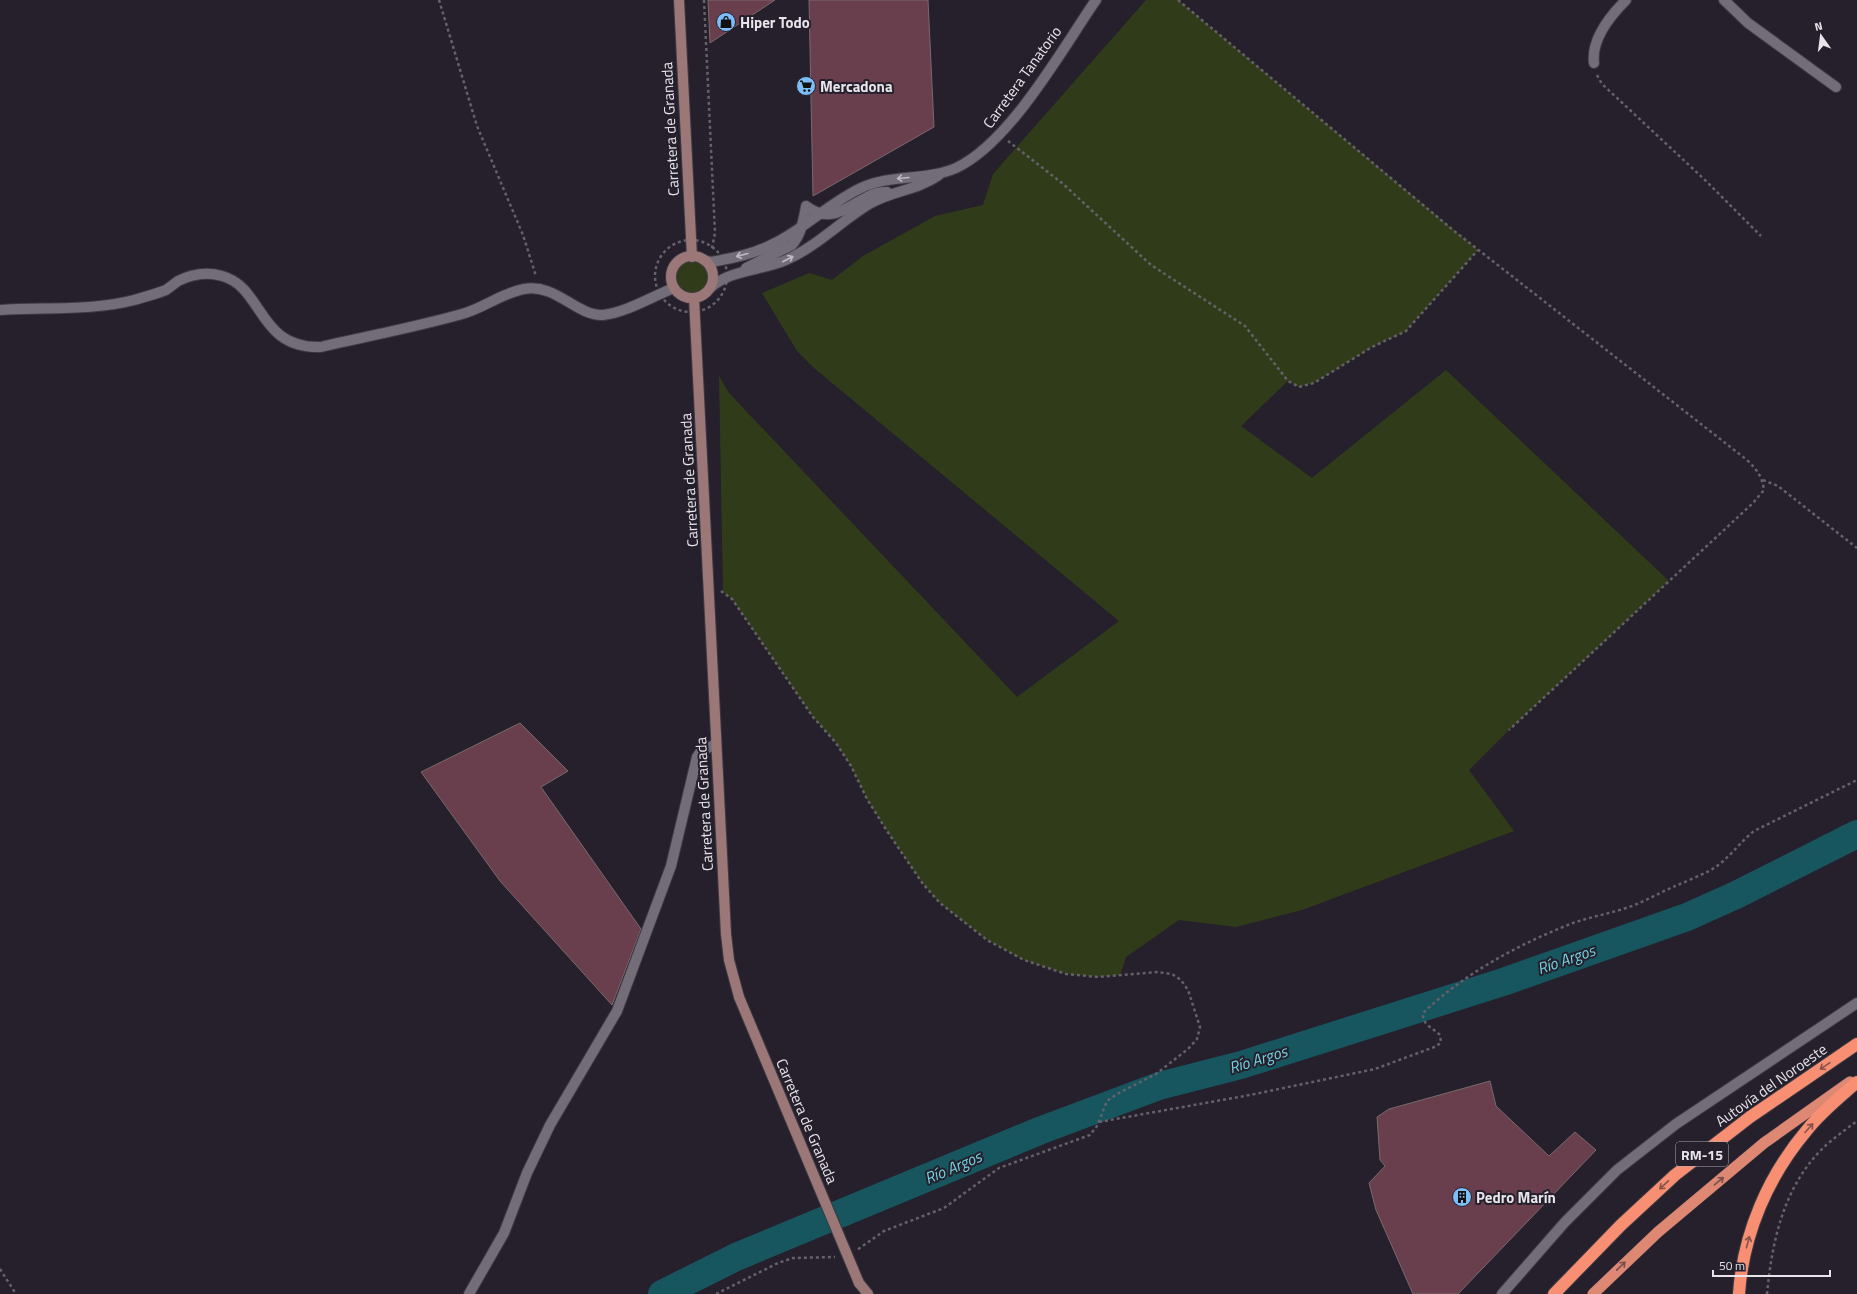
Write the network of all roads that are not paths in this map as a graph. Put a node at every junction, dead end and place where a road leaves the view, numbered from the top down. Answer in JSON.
{"nodes":[{"id":1,"x":679,"y":0,"type":"edge"},
{"id":2,"x":1096,"y":0,"type":"edge"},
{"id":3,"x":1626,"y":0,"type":"edge"},
{"id":4,"x":1724,"y":0,"type":"edge"},
{"id":5,"x":1594,"y":63,"type":"road end"},
{"id":6,"x":1836,"y":87,"type":"dead end"},
{"id":7,"x":942,"y":173,"type":"junction"},
{"id":8,"x":907,"y":190,"type":"junction"},
{"id":9,"x":822,"y":213,"type":"junction"},
{"id":10,"x":802,"y":226,"type":"junction"},
{"id":11,"x":692,"y":257,"type":"junction"},
{"id":12,"x":704,"y":260,"type":"junction"},
{"id":13,"x":738,"y":273,"type":"junction"},
{"id":14,"x":674,"y":288,"type":"junction"},
{"id":15,"x":710,"y":288,"type":"junction"},
{"id":16,"x":694,"y":298,"type":"junction"},
{"id":17,"x":0,"y":310,"type":"edge"},
{"id":18,"x":716,"y":744,"type":"junction"},
{"id":19,"x":1857,"y":1003,"type":"edge"},
{"id":20,"x":1857,"y":1044,"type":"edge"},
{"id":21,"x":1857,"y":1077,"type":"edge"},
{"id":22,"x":1857,"y":1082,"type":"edge"},
{"id":23,"x":859,"y":1283,"type":"junction"},
{"id":24,"x":1561,"y":1289,"type":"edge"},
{"id":25,"x":469,"y":1294,"type":"edge"},
{"id":26,"x":861,"y":1294,"type":"edge"},
{"id":27,"x":868,"y":1294,"type":"edge"},
{"id":28,"x":1502,"y":1294,"type":"edge"},
{"id":29,"x":1554,"y":1294,"type":"edge"},
{"id":30,"x":1593,"y":1294,"type":"edge"},
{"id":31,"x":1739,"y":1294,"type":"edge"}],
"edges":[{"from":1,"to":11,"type":"main road","name":"Carretera de Granada"},
{"from":2,"to":7,"type":"street","name":"Carretera Tanatorio"},
{"from":3,"to":5,"type":"street"},
{"from":4,"to":6,"type":"street"},
{"from":7,"to":8,"type":"street"},
{"from":7,"to":9,"type":"street","one_way":true},
{"from":8,"to":9,"type":"street"},
{"from":13,"to":8,"type":"street","one_way":true},
{"from":9,"to":10,"type":"street"},
{"from":9,"to":10,"type":"street"},
{"from":10,"to":12,"type":"street","one_way":true},
{"from":10,"to":13,"type":"street"},
{"from":11,"to":12,"type":"main road"},
{"from":11,"to":14,"type":"main road"},
{"from":12,"to":15,"type":"main road"},
{"from":13,"to":15,"type":"street"},
{"from":14,"to":16,"type":"main road"},
{"from":14,"to":17,"type":"street"},
{"from":15,"to":16,"type":"main road"},
{"from":16,"to":18,"type":"main road","name":"Carretera de Granada"},
{"from":18,"to":23,"type":"main road","name":"Carretera de Granada","bridge":true},
{"from":18,"to":25,"type":"street"},
{"from":19,"to":28,"type":"street"},
{"from":20,"to":24,"type":"highway","name":"Autovía del Noroeste","number":"RM-15","one_way":true},
{"from":30,"to":21,"type":"highway","number":"RM-15","one_way":true},
{"from":31,"to":22,"type":"highway","one_way":true},
{"from":23,"to":26,"type":"main road","name":"Carretera de Granada"},
{"from":23,"to":27,"type":"main road","name":"Carretera de Granada"},
{"from":24,"to":29,"type":"highway","name":"Autovía del Noroeste"}]}
